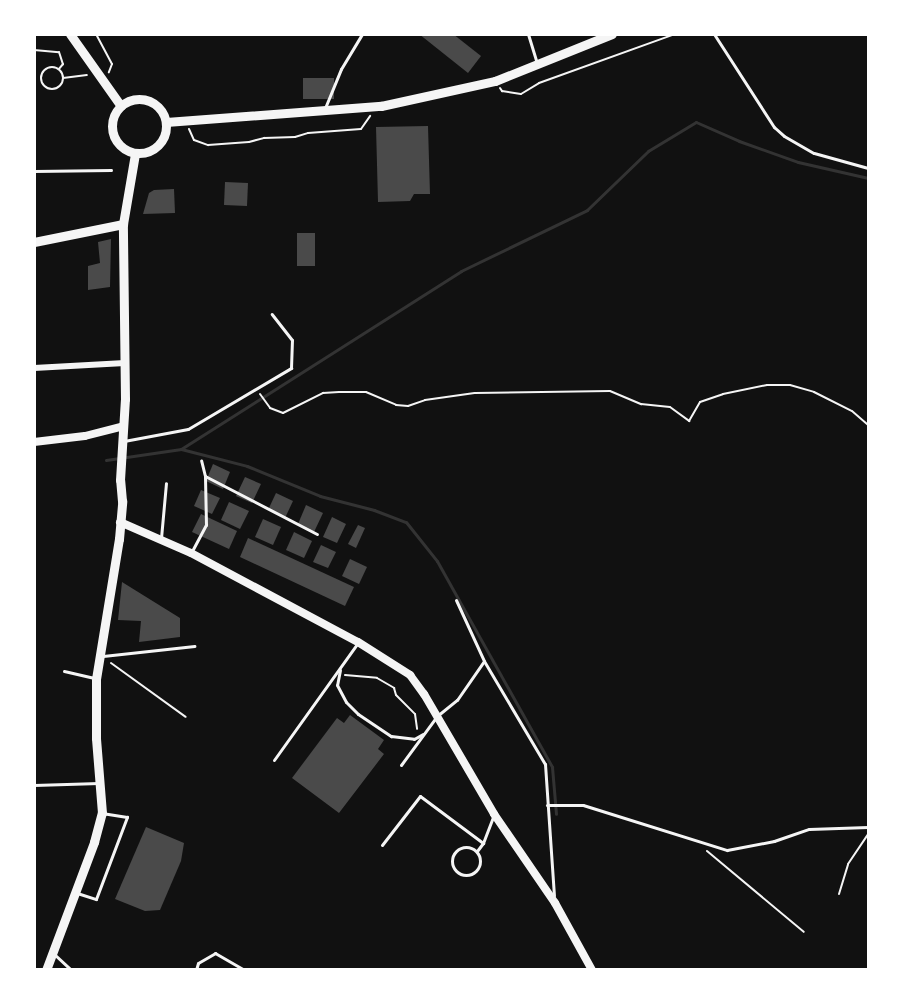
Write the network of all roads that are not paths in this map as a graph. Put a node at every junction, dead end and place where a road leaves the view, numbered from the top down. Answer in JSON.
{"nodes":[{"id":1,"x":70,"y":34,"type":"edge"},
{"id":2,"x":362,"y":34,"type":"edge"},
{"id":3,"x":528,"y":34,"type":"edge"},
{"id":4,"x":612,"y":34,"type":"edge"},
{"id":5,"x":714,"y":34,"type":"edge"},
{"id":6,"x":538,"y":65,"type":"junction"},
{"id":7,"x":121,"y":106,"type":"junction"},
{"id":8,"x":324,"y":110,"type":"junction"},
{"id":9,"x":166,"y":122,"type":"junction"},
{"id":10,"x":135,"y":154,"type":"junction"},
{"id":11,"x":868,"y":168,"type":"edge"},
{"id":12,"x":111,"y":170,"type":"dead end"},
{"id":13,"x":34,"y":171,"type":"edge"},
{"id":14,"x":123,"y":224,"type":"junction"},
{"id":15,"x":34,"y":242,"type":"edge"},
{"id":16,"x":272,"y":314,"type":"dead end"},
{"id":17,"x":125,"y":363,"type":"junction"},
{"id":18,"x":34,"y":368,"type":"edge"},
{"id":19,"x":124,"y":426,"type":"junction"},
{"id":20,"x":122,"y":441,"type":"junction"},
{"id":21,"x":34,"y":442,"type":"edge"},
{"id":22,"x":201,"y":460,"type":"dead end"},
{"id":23,"x":205,"y":476,"type":"junction"},
{"id":24,"x":166,"y":483,"type":"dead end"},
{"id":25,"x":120,"y":522,"type":"junction"},
{"id":26,"x":317,"y":534,"type":"dead end"},
{"id":27,"x":161,"y":540,"type":"junction"},
{"id":28,"x":191,"y":553,"type":"junction"},
{"id":29,"x":456,"y":600,"type":"dead end"},
{"id":30,"x":358,"y":642,"type":"junction"},
{"id":31,"x":194,"y":646,"type":"dead end"},
{"id":32,"x":101,"y":656,"type":"junction"},
{"id":33,"x":484,"y":661,"type":"junction"},
{"id":34,"x":340,"y":668,"type":"junction"},
{"id":35,"x":64,"y":671,"type":"dead end"},
{"id":36,"x":96,"y":679,"type":"junction"},
{"id":37,"x":436,"y":716,"type":"junction"},
{"id":38,"x":424,"y":733,"type":"junction"},
{"id":39,"x":274,"y":760,"type":"dead end"},
{"id":40,"x":401,"y":765,"type":"dead end"},
{"id":41,"x":99,"y":783,"type":"junction"},
{"id":42,"x":34,"y":785,"type":"edge"},
{"id":43,"x":547,"y":805,"type":"junction"},
{"id":44,"x":102,"y":813,"type":"junction"},
{"id":45,"x":494,"y":814,"type":"junction"},
{"id":46,"x":868,"y":827,"type":"edge"},
{"id":47,"x":483,"y":843,"type":"junction"},
{"id":48,"x":382,"y":845,"type":"dead end"},
{"id":49,"x":477,"y":851,"type":"junction"},
{"id":50,"x":76,"y":892,"type":"junction"},
{"id":51,"x":555,"y":903,"type":"junction"},
{"id":52,"x":52,"y":953,"type":"junction"},
{"id":53,"x":46,"y":969,"type":"edge"},
{"id":54,"x":71,"y":969,"type":"edge"},
{"id":55,"x":196,"y":969,"type":"edge"},
{"id":56,"x":244,"y":969,"type":"edge"},
{"id":57,"x":592,"y":969,"type":"edge"}],
"edges":[{"from":1,"to":7,"type":"main road"},
{"from":2,"to":8,"type":"lane"},
{"from":3,"to":6,"type":"lane"},
{"from":4,"to":6,"type":"main road"},
{"from":5,"to":11,"type":"lane"},
{"from":6,"to":8,"type":"main road"},
{"from":7,"to":9,"type":"main road"},
{"from":7,"to":10,"type":"main road"},
{"from":8,"to":9,"type":"main road"},
{"from":9,"to":10,"type":"main road"},
{"from":10,"to":14,"type":"main road"},
{"from":12,"to":13,"type":"lane"},
{"from":14,"to":15,"type":"main road"},
{"from":14,"to":17,"type":"main road"},
{"from":16,"to":20,"type":"lane"},
{"from":17,"to":18,"type":"street"},
{"from":17,"to":19,"type":"main road"},
{"from":19,"to":20,"type":"main road"},
{"from":19,"to":21,"type":"street"},
{"from":20,"to":25,"type":"main road"},
{"from":22,"to":23,"type":"lane"},
{"from":23,"to":26,"type":"lane"},
{"from":23,"to":28,"type":"lane"},
{"from":24,"to":27,"type":"lane"},
{"from":25,"to":27,"type":"street"},
{"from":25,"to":32,"type":"main road"},
{"from":27,"to":28,"type":"street"},
{"from":28,"to":30,"type":"street"},
{"from":29,"to":33,"type":"lane"},
{"from":30,"to":34,"type":"lane"},
{"from":30,"to":37,"type":"street"},
{"from":31,"to":32,"type":"lane"},
{"from":32,"to":36,"type":"main road"},
{"from":33,"to":37,"type":"lane"},
{"from":33,"to":43,"type":"lane"},
{"from":34,"to":38,"type":"lane"},
{"from":34,"to":39,"type":"lane"},
{"from":35,"to":36,"type":"lane"},
{"from":36,"to":41,"type":"main road"},
{"from":37,"to":38,"type":"lane"},
{"from":37,"to":45,"type":"street"},
{"from":38,"to":40,"type":"lane"},
{"from":41,"to":42,"type":"lane"},
{"from":41,"to":44,"type":"main road"},
{"from":43,"to":46,"type":"lane"},
{"from":43,"to":51,"type":"lane"},
{"from":44,"to":50,"type":"main road"},
{"from":44,"to":50,"type":"lane"},
{"from":45,"to":47,"type":"lane"},
{"from":45,"to":51,"type":"street"},
{"from":47,"to":48,"type":"lane"},
{"from":47,"to":49,"type":"lane"},
{"from":49,"to":49,"type":"lane"},
{"from":50,"to":52,"type":"main road"},
{"from":51,"to":57,"type":"street"},
{"from":52,"to":53,"type":"main road"},
{"from":52,"to":54,"type":"lane"},
{"from":55,"to":56,"type":"lane"}]}
